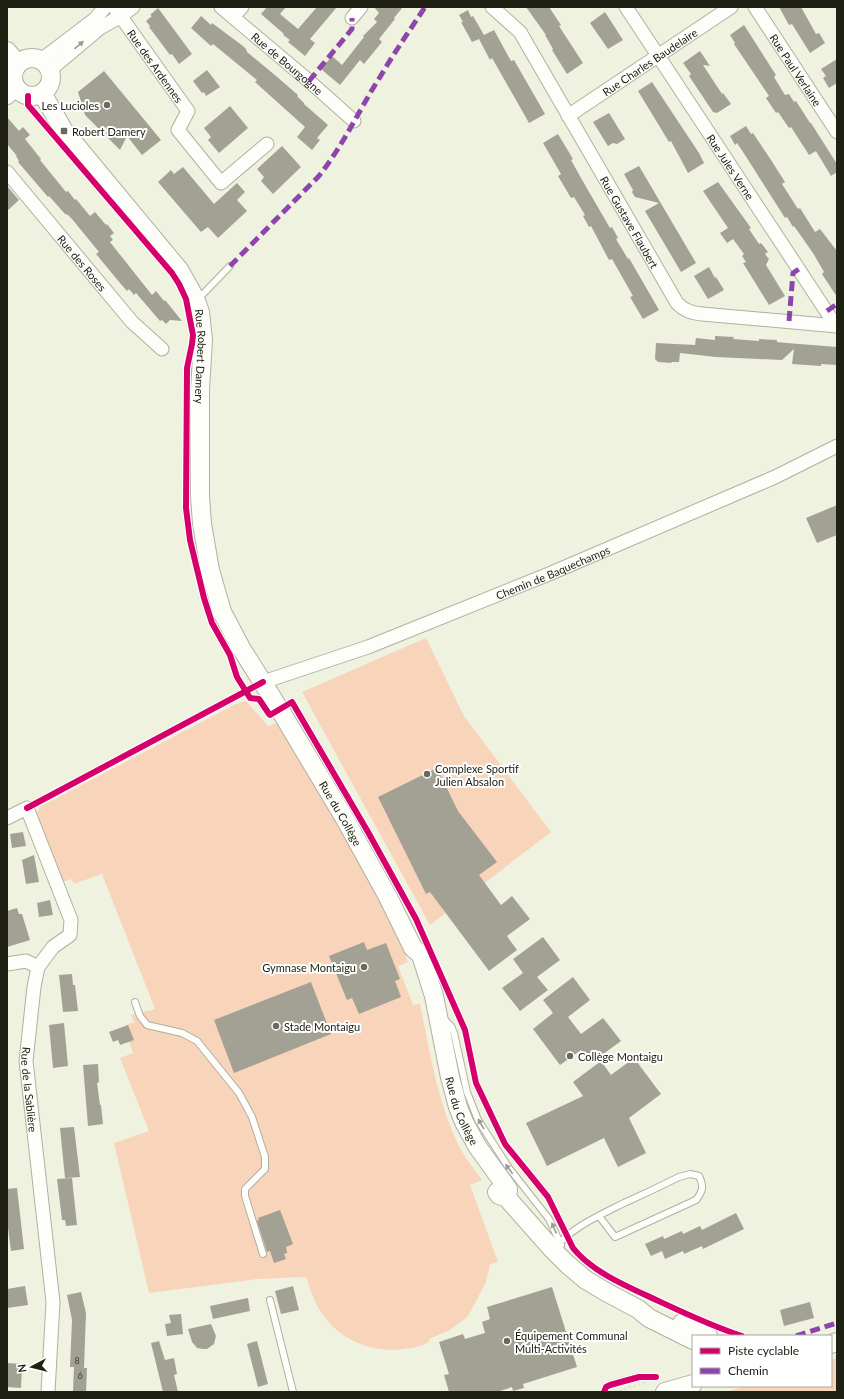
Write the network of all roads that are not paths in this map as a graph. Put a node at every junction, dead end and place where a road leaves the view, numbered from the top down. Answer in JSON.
{"nodes":[{"id":1,"x":105,"y":7,"type":"edge"},
{"id":2,"x":133,"y":7,"type":"edge"},
{"id":3,"x":221,"y":7,"type":"edge"},
{"id":4,"x":242,"y":7,"type":"edge"},
{"id":5,"x":361,"y":7,"type":"edge"},
{"id":6,"x":492,"y":7,"type":"edge"},
{"id":7,"x":626,"y":7,"type":"edge"},
{"id":8,"x":731,"y":7,"type":"edge"},
{"id":9,"x":755,"y":7,"type":"edge"},
{"id":10,"x":118,"y":11,"type":"edge"},
{"id":11,"x":233,"y":17,"type":"junction"},
{"id":12,"x":352,"y":18,"type":"dead end"},
{"id":13,"x":658,"y":56,"type":"junction"},
{"id":14,"x":13,"y":57,"type":"edge"},
{"id":15,"x":45,"y":65,"type":"junction"},
{"id":16,"x":42,"y":93,"type":"junction"},
{"id":17,"x":12,"y":94,"type":"edge"},
{"id":18,"x":568,"y":116,"type":"junction"},
{"id":19,"x":354,"y":121,"type":"dead end"},
{"id":20,"x":837,"y":132,"type":"edge"},
{"id":21,"x":267,"y":144,"type":"dead end"},
{"id":22,"x":7,"y":172,"type":"edge"},
{"id":23,"x":230,"y":266,"type":"dead end"},
{"id":24,"x":195,"y":298,"type":"junction"},
{"id":25,"x":836,"y":326,"type":"edge"},
{"id":26,"x":162,"y":349,"type":"dead end"},
{"id":27,"x":837,"y":446,"type":"edge"},
{"id":28,"x":263,"y":682,"type":"junction"},
{"id":29,"x":7,"y":818,"type":"edge"},
{"id":30,"x":413,"y":948,"type":"junction"},
{"id":31,"x":7,"y":964,"type":"edge"},
{"id":32,"x":38,"y":967,"type":"junction"},
{"id":33,"x":135,"y":1002,"type":"dead end"},
{"id":34,"x":438,"y":1015,"type":"junction"},
{"id":35,"x":507,"y":1198,"type":"junction"},
{"id":36,"x":599,"y":1216,"type":"junction"},
{"id":37,"x":556,"y":1246,"type":"junction"},
{"id":38,"x":263,"y":1254,"type":"dead end"},
{"id":39,"x":270,"y":1300,"type":"dead end"},
{"id":40,"x":638,"y":1309,"type":"junction"},
{"id":41,"x":706,"y":1335,"type":"edge"},
{"id":42,"x":692,"y":1340,"type":"edge"},
{"id":43,"x":692,"y":1384,"type":"edge"},
{"id":44,"x":48,"y":1392,"type":"edge"},
{"id":45,"x":293,"y":1392,"type":"edge"},
{"id":46,"x":665,"y":1392,"type":"edge"}],
"edges":[{"from":1,"to":15,"type":"street"},
{"from":2,"to":10,"type":"street"},
{"from":3,"to":11,"type":"street","name":"Rue de Bourgogne"},
{"from":4,"to":11,"type":"street"},
{"from":5,"to":12,"type":"street"},
{"from":6,"to":18,"type":"street","name":"Rue Gustave Flaubert"},
{"from":7,"to":13,"type":"street","name":"Rue Jules Verne"},
{"from":8,"to":13,"type":"street","name":"Rue Charles Baudelaire"},
{"from":9,"to":20,"type":"street","name":"Rue Paul Verlaine"},
{"from":15,"to":10,"type":"street","one_way":true},
{"from":10,"to":21,"type":"street","name":"Rue des Ardennes"},
{"from":11,"to":19,"type":"street","name":"Rue de Bourgogne"},
{"from":13,"to":18,"type":"street","name":"Rue Charles Baudelaire"},
{"from":13,"to":25,"type":"street","name":"Rue Jules Verne"},
{"from":14,"to":15,"type":"street"},
{"from":14,"to":17,"type":"street"},
{"from":15,"to":16,"type":"street"},
{"from":16,"to":17,"type":"street"},
{"from":16,"to":24,"type":"street","name":"Rue Robert Damery"},
{"from":18,"to":25,"type":"street","name":"Rue Gustave Flaubert"},
{"from":22,"to":26,"type":"street","name":"Rue des Roses"},
{"from":23,"to":24,"type":"lane"},
{"from":24,"to":28,"type":"street","name":"Rue Robert Damery"},
{"from":27,"to":28,"type":"street","name":"Chemin de Baquechamps"},
{"from":28,"to":30,"type":"street","name":"Rue du Collège"},
{"from":29,"to":32,"type":"street","name":"Rue de la Sablière"},
{"from":30,"to":34,"type":"street","name":"Rue du Collège"},
{"from":30,"to":35,"type":"street","name":"Rue du Collège"},
{"from":31,"to":32,"type":"street"},
{"from":32,"to":44,"type":"street","name":"Rue de la Sablière"},
{"from":33,"to":38,"type":"lane"},
{"from":34,"to":35,"type":"street","name":"Rue du Collège"},
{"from":37,"to":34,"type":"lane","one_way":true},
{"from":35,"to":37,"type":"street","name":"Rue du Collège"},
{"from":36,"to":36,"type":"lane"},
{"from":36,"to":37,"type":"lane"},
{"from":37,"to":40,"type":"street","name":"Rue du Collège"},
{"from":39,"to":45,"type":"lane"},
{"from":40,"to":41,"type":"street","name":"Rue du Collège"},
{"from":40,"to":42,"type":"street","name":"Rue du Collège"},
{"from":43,"to":46,"type":"street"}]}
